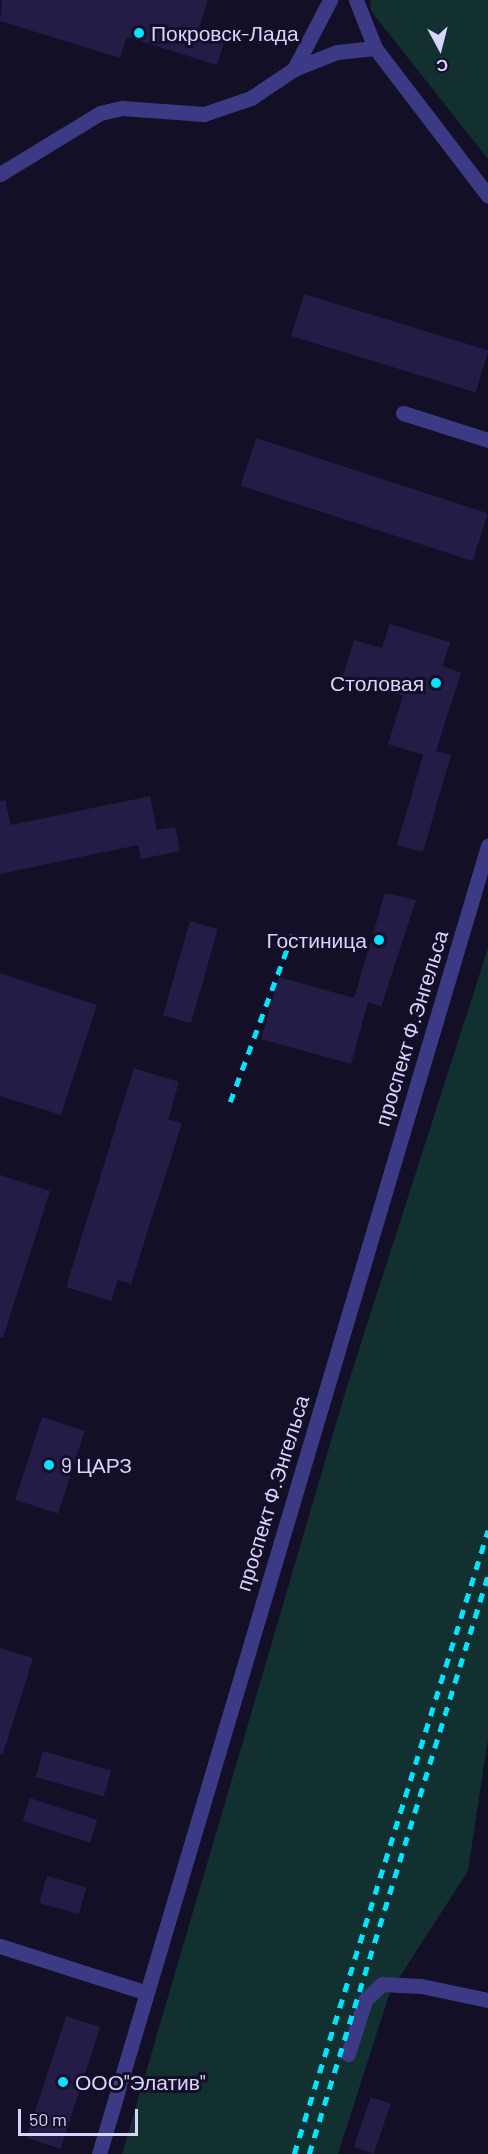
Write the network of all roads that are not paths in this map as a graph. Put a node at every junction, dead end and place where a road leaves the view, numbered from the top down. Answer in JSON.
{"nodes":[{"id":1,"x":330,"y":0,"type":"edge"},
{"id":2,"x":356,"y":0,"type":"edge"},
{"id":3,"x":375,"y":48,"type":"junction"},
{"id":4,"x":294,"y":69,"type":"junction"},
{"id":5,"x":0,"y":174,"type":"edge"},
{"id":6,"x":488,"y":196,"type":"edge"},
{"id":7,"x":403,"y":413,"type":"dead end"},
{"id":8,"x":488,"y":440,"type":"edge"},
{"id":9,"x":488,"y":846,"type":"edge"},
{"id":10,"x":0,"y":1946,"type":"edge"},
{"id":11,"x":144,"y":1992,"type":"junction"},
{"id":12,"x":488,"y":2000,"type":"edge"},
{"id":13,"x":348,"y":2054,"type":"dead end"},
{"id":14,"x":99,"y":2154,"type":"edge"}],
"edges":[{"from":1,"to":4,"type":"street"},
{"from":2,"to":3,"type":"street"},
{"from":3,"to":4,"type":"street"},
{"from":3,"to":6,"type":"street"},
{"from":4,"to":5,"type":"street"},
{"from":7,"to":8,"type":"street"},
{"from":9,"to":11,"type":"street","name":"проспект Ф.Энгельса"},
{"from":10,"to":11,"type":"street"},
{"from":11,"to":14,"type":"street","name":"проспект Ф.Энгельса"},
{"from":12,"to":13,"type":"street"}]}
